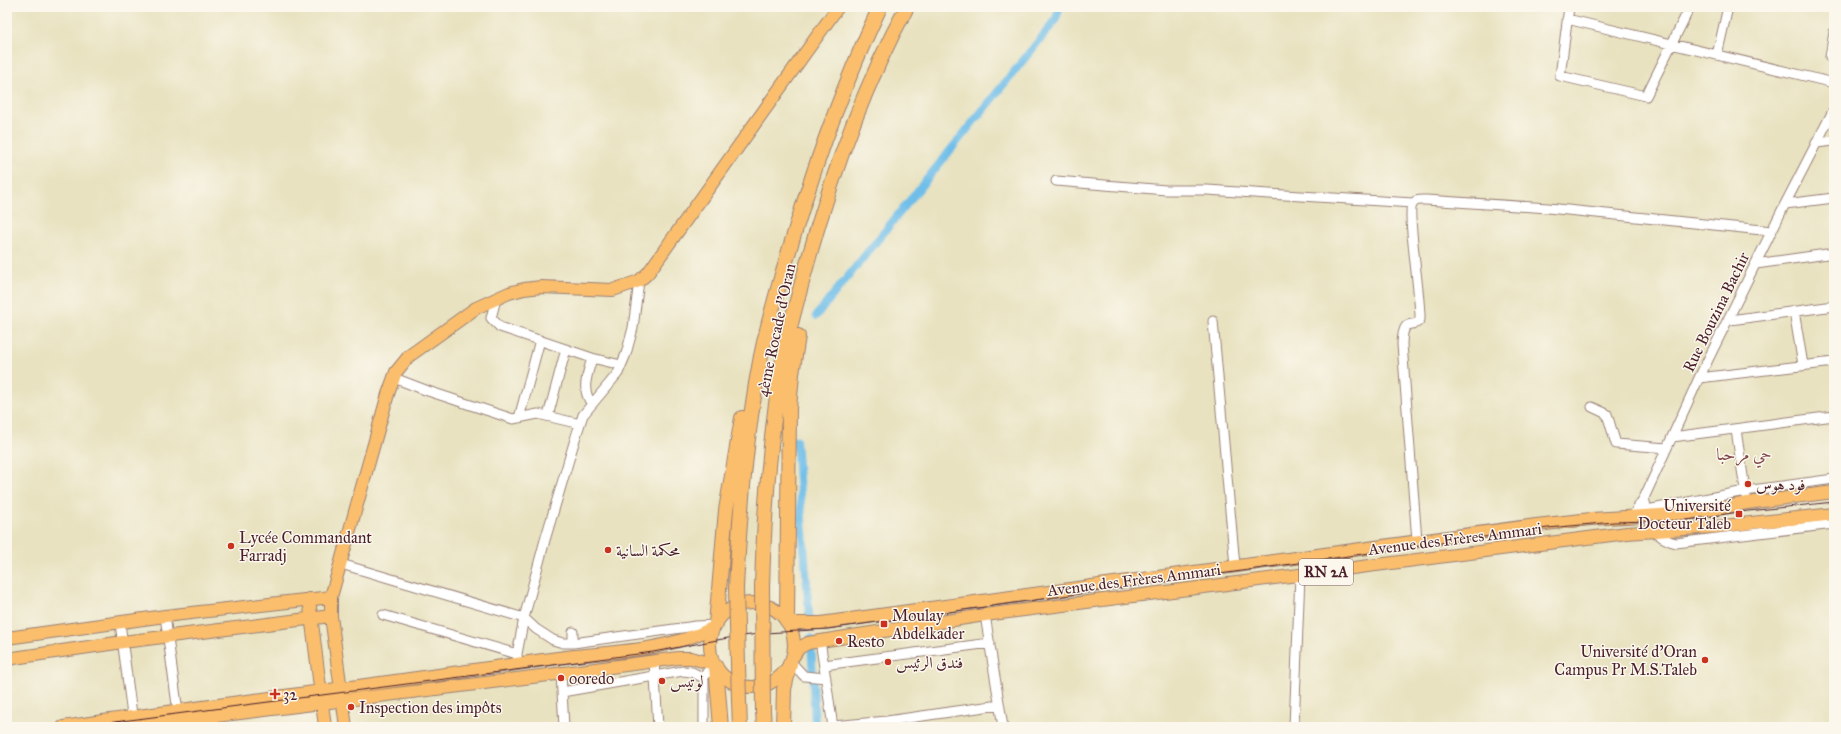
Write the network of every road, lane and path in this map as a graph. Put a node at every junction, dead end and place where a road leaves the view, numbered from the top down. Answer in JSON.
{"nodes":[{"id":1,"x":838,"y":7,"type":"edge"},
{"id":2,"x":880,"y":7,"type":"edge"},
{"id":3,"x":907,"y":7,"type":"edge"},
{"id":4,"x":1569,"y":7,"type":"edge"},
{"id":5,"x":1690,"y":7,"type":"edge"},
{"id":6,"x":1728,"y":7,"type":"edge"},
{"id":7,"x":1567,"y":19,"type":"junction"},
{"id":8,"x":1834,"y":32,"type":"edge"},
{"id":9,"x":1672,"y":45,"type":"junction"},
{"id":10,"x":1717,"y":55,"type":"junction"},
{"id":11,"x":1830,"y":57,"type":"dead end"},
{"id":12,"x":1834,"y":83,"type":"edge"},
{"id":13,"x":1834,"y":109,"type":"edge"},
{"id":14,"x":1834,"y":141,"type":"edge"},
{"id":15,"x":1816,"y":143,"type":"junction"},
{"id":16,"x":1056,"y":181,"type":"dead end"},
{"id":17,"x":1834,"y":198,"type":"edge"},
{"id":18,"x":1413,"y":203,"type":"junction"},
{"id":19,"x":1785,"y":204,"type":"junction"},
{"id":20,"x":816,"y":230,"type":"junction"},
{"id":21,"x":1772,"y":231,"type":"junction"},
{"id":22,"x":1834,"y":253,"type":"edge"},
{"id":23,"x":1756,"y":264,"type":"junction"},
{"id":24,"x":781,"y":277,"type":"junction"},
{"id":25,"x":639,"y":281,"type":"junction"},
{"id":26,"x":496,"y":299,"type":"junction"},
{"id":27,"x":1834,"y":306,"type":"edge"},
{"id":28,"x":476,"y":308,"type":"junction"},
{"id":29,"x":1794,"y":311,"type":"junction"},
{"id":30,"x":491,"y":318,"type":"junction"},
{"id":31,"x":1730,"y":320,"type":"junction"},
{"id":32,"x":1213,"y":321,"type":"dead end"},
{"id":33,"x":540,"y":340,"type":"junction"},
{"id":34,"x":566,"y":349,"type":"junction"},
{"id":35,"x":592,"y":358,"type":"junction"},
{"id":36,"x":1834,"y":362,"type":"edge"},
{"id":37,"x":621,"y":365,"type":"junction"},
{"id":38,"x":1803,"y":365,"type":"junction"},
{"id":39,"x":394,"y":378,"type":"junction"},
{"id":40,"x":1700,"y":378,"type":"junction"},
{"id":41,"x":592,"y":404,"type":"junction"},
{"id":42,"x":1592,"y":407,"type":"dead end"},
{"id":43,"x":548,"y":416,"type":"junction"},
{"id":44,"x":1834,"y":416,"type":"edge"},
{"id":45,"x":519,"y":418,"type":"junction"},
{"id":46,"x":580,"y":424,"type":"junction"},
{"id":47,"x":1736,"y":430,"type":"junction"},
{"id":48,"x":1672,"y":438,"type":"junction"},
{"id":49,"x":1667,"y":448,"type":"junction"},
{"id":50,"x":1834,"y":478,"type":"edge"},
{"id":51,"x":1834,"y":492,"type":"edge"},
{"id":52,"x":1746,"y":497,"type":"junction"},
{"id":53,"x":1644,"y":498,"type":"junction"},
{"id":54,"x":1648,"y":513,"type":"junction"},
{"id":55,"x":1834,"y":514,"type":"edge"},
{"id":56,"x":1632,"y":517,"type":"junction"},
{"id":57,"x":1834,"y":524,"type":"edge"},
{"id":58,"x":1654,"y":532,"type":"junction"},
{"id":59,"x":1417,"y":542,"type":"junction"},
{"id":60,"x":341,"y":564,"type":"junction"},
{"id":61,"x":1235,"y":566,"type":"junction"},
{"id":62,"x":1300,"y":575,"type":"junction"},
{"id":63,"x":331,"y":597,"type":"junction"},
{"id":64,"x":310,"y":599,"type":"junction"},
{"id":65,"x":383,"y":615,"type":"dead end"},
{"id":66,"x":985,"y":615,"type":"junction"},
{"id":67,"x":165,"y":616,"type":"junction"},
{"id":68,"x":331,"y":616,"type":"junction"},
{"id":69,"x":312,"y":618,"type":"junction"},
{"id":70,"x":524,"y":618,"type":"junction"},
{"id":71,"x":788,"y":622,"type":"junction"},
{"id":72,"x":120,"y":623,"type":"junction"},
{"id":73,"x":715,"y":625,"type":"junction"},
{"id":74,"x":573,"y":632,"type":"dead end"},
{"id":75,"x":7,"y":638,"type":"edge"},
{"id":76,"x":168,"y":638,"type":"junction"},
{"id":77,"x":820,"y":640,"type":"junction"},
{"id":78,"x":123,"y":642,"type":"junction"},
{"id":79,"x":573,"y":643,"type":"junction"},
{"id":80,"x":990,"y":643,"type":"junction"},
{"id":81,"x":7,"y":659,"type":"edge"},
{"id":82,"x":518,"y":659,"type":"junction"},
{"id":83,"x":654,"y":661,"type":"junction"},
{"id":84,"x":791,"y":661,"type":"junction"},
{"id":85,"x":824,"y":665,"type":"junction"},
{"id":86,"x":715,"y":666,"type":"junction"},
{"id":87,"x":561,"y":674,"type":"junction"},
{"id":88,"x":655,"y":675,"type":"junction"},
{"id":89,"x":704,"y":678,"type":"junction"},
{"id":90,"x":817,"y":678,"type":"junction"},
{"id":91,"x":562,"y":692,"type":"junction"},
{"id":92,"x":341,"y":694,"type":"junction"},
{"id":93,"x":321,"y":696,"type":"junction"},
{"id":94,"x":999,"y":705,"type":"junction"},
{"id":95,"x":178,"y":720,"type":"edge"},
{"id":96,"x":887,"y":724,"type":"edge"},
{"id":97,"x":133,"y":725,"type":"edge"},
{"id":98,"x":833,"y":726,"type":"edge"},
{"id":99,"x":63,"y":727,"type":"edge"},
{"id":100,"x":325,"y":727,"type":"edge"},
{"id":101,"x":346,"y":727,"type":"edge"},
{"id":102,"x":564,"y":727,"type":"edge"},
{"id":103,"x":658,"y":727,"type":"edge"},
{"id":104,"x":704,"y":727,"type":"edge"},
{"id":105,"x":721,"y":727,"type":"edge"},
{"id":106,"x":740,"y":727,"type":"edge"},
{"id":107,"x":764,"y":727,"type":"edge"},
{"id":108,"x":783,"y":727,"type":"edge"},
{"id":109,"x":1003,"y":727,"type":"edge"},
{"id":110,"x":1294,"y":727,"type":"edge"}],
"edges":[{"from":1,"to":25,"type":"main road"},
{"from":2,"to":24,"type":"highway","name":"4ème Rocade d'Oran"},
{"from":3,"to":20,"type":"highway","name":"4ème Rocade d'Oran"},
{"from":4,"to":7,"type":"street"},
{"from":5,"to":9,"type":"street"},
{"from":6,"to":10,"type":"street"},
{"from":7,"to":9,"type":"street"},
{"from":7,"to":9,"type":"street"},
{"from":8,"to":11,"type":"street"},
{"from":9,"to":10,"type":"street"},
{"from":10,"to":12,"type":"street"},
{"from":13,"to":15,"type":"street","name":"Rue Bouzina Bachir"},
{"from":14,"to":15,"type":"street"},
{"from":15,"to":19,"type":"street","name":"Rue Bouzina Bachir"},
{"from":16,"to":18,"type":"street"},
{"from":17,"to":19,"type":"street"},
{"from":18,"to":21,"type":"street"},
{"from":18,"to":59,"type":"street"},
{"from":19,"to":21,"type":"street","name":"Rue Bouzina Bachir"},
{"from":20,"to":71,"type":"highway"},
{"from":20,"to":107,"type":"highway","name":"4ème Rocade d'Oran","bridge":true},
{"from":21,"to":23,"type":"street","name":"Rue Bouzina Bachir"},
{"from":22,"to":23,"type":"street"},
{"from":23,"to":31,"type":"street","name":"Rue Bouzina Bachir"},
{"from":24,"to":73,"type":"highway"},
{"from":24,"to":106,"type":"highway","name":"4ème Rocade d'Oran","bridge":true},
{"from":25,"to":26,"type":"main road"},
{"from":25,"to":37,"type":"street"},
{"from":26,"to":28,"type":"main road"},
{"from":26,"to":30,"type":"street"},
{"from":27,"to":29,"type":"street"},
{"from":28,"to":30,"type":"street"},
{"from":28,"to":39,"type":"main road"},
{"from":29,"to":31,"type":"street"},
{"from":29,"to":38,"type":"street"},
{"from":30,"to":33,"type":"street"},
{"from":31,"to":40,"type":"street","name":"Rue Bouzina Bachir"},
{"from":32,"to":61,"type":"street"},
{"from":33,"to":34,"type":"street"},
{"from":33,"to":45,"type":"street"},
{"from":34,"to":35,"type":"street"},
{"from":34,"to":43,"type":"street"},
{"from":35,"to":37,"type":"street"},
{"from":35,"to":41,"type":"street"},
{"from":36,"to":38,"type":"street"},
{"from":37,"to":41,"type":"street"},
{"from":38,"to":40,"type":"street"},
{"from":39,"to":45,"type":"street"},
{"from":39,"to":60,"type":"main road"},
{"from":40,"to":48,"type":"street","name":"Rue Bouzina Bachir"},
{"from":41,"to":46,"type":"street"},
{"from":42,"to":49,"type":"street"},
{"from":43,"to":45,"type":"street"},
{"from":43,"to":46,"type":"street"},
{"from":44,"to":47,"type":"street"},
{"from":46,"to":70,"type":"street"},
{"from":47,"to":48,"type":"street"},
{"from":47,"to":52,"type":"street"},
{"from":48,"to":49,"type":"street","name":"Rue Bouzina Bachir"},
{"from":49,"to":53,"type":"street","name":"Rue Bouzina Bachir"},
{"from":50,"to":52,"type":"street"},
{"from":51,"to":52,"type":"main road","name":"Avenue des Frères Ammari","number":"RN 2A"},
{"from":52,"to":54,"type":"main road","name":"Avenue des Frères Ammari","number":"RN 2A"},
{"from":53,"to":54,"type":"street"},
{"from":53,"to":56,"type":"street","name":"Rue Bouzina Bachir"},
{"from":54,"to":56,"type":"main road","name":"Avenue des Frères Ammari","number":"RN 2A"},
{"from":54,"to":58,"type":"street"},
{"from":55,"to":58,"type":"main road","name":"Avenue des Frères Ammari","number":"RN 2A"},
{"from":56,"to":59,"type":"main road","name":"Avenue des Frères Ammari","number":"RN 2A"},
{"from":57,"to":58,"type":"street"},
{"from":58,"to":62,"type":"main road","name":"Avenue des Frères Ammari","number":"RN 2A"},
{"from":59,"to":61,"type":"main road","name":"Avenue des Frères Ammari","number":"RN 2A"},
{"from":60,"to":63,"type":"main road"},
{"from":60,"to":70,"type":"street"},
{"from":61,"to":71,"type":"main road","name":"Avenue des Frères Ammari","number":"RN 2A"},
{"from":62,"to":66,"type":"main road","name":"Avenue des Frères Ammari","number":"RN 2A"},
{"from":62,"to":110,"type":"street"},
{"from":63,"to":64,"type":"main road"},
{"from":63,"to":68,"type":"main road"},
{"from":64,"to":67,"type":"main road"},
{"from":64,"to":69,"type":"main road"},
{"from":65,"to":82,"type":"street"},
{"from":66,"to":77,"type":"main road","name":"Avenue des Frères Ammari","number":"RN 2A"},
{"from":66,"to":80,"type":"street"},
{"from":67,"to":72,"type":"main road"},
{"from":67,"to":76,"type":"street"},
{"from":68,"to":69,"type":"main road"},
{"from":68,"to":92,"type":"main road"},
{"from":69,"to":76,"type":"main road"},
{"from":69,"to":93,"type":"main road"},
{"from":70,"to":79,"type":"street"},
{"from":70,"to":82,"type":"street"},
{"from":71,"to":73,"type":"main road"},
{"from":71,"to":84,"type":"main road"},
{"from":72,"to":75,"type":"main road"},
{"from":72,"to":78,"type":"street"},
{"from":73,"to":79,"type":"street"},
{"from":73,"to":82,"type":"main road"},
{"from":73,"to":86,"type":"main road"},
{"from":74,"to":79,"type":"street"},
{"from":76,"to":78,"type":"main road"},
{"from":76,"to":95,"type":"street"},
{"from":77,"to":84,"type":"main road","number":"RN 2A"},
{"from":77,"to":85,"type":"street"},
{"from":78,"to":81,"type":"main road"},
{"from":78,"to":97,"type":"street"},
{"from":80,"to":85,"type":"street"},
{"from":80,"to":94,"type":"street"},
{"from":82,"to":92,"type":"main road"},
{"from":83,"to":86,"type":"main road"},
{"from":83,"to":87,"type":"main road"},
{"from":83,"to":88,"type":"street"},
{"from":84,"to":86,"type":"main road"},
{"from":84,"to":90,"type":"street"},
{"from":84,"to":108,"type":"highway"},
{"from":85,"to":90,"type":"street"},
{"from":86,"to":89,"type":"street"},
{"from":86,"to":105,"type":"highway"},
{"from":87,"to":91,"type":"street"},
{"from":87,"to":92,"type":"main road"},
{"from":88,"to":89,"type":"street"},
{"from":88,"to":91,"type":"street"},
{"from":88,"to":103,"type":"street"},
{"from":89,"to":104,"type":"street"},
{"from":90,"to":98,"type":"street"},
{"from":91,"to":102,"type":"street"},
{"from":92,"to":93,"type":"main road"},
{"from":92,"to":101,"type":"main road"},
{"from":93,"to":95,"type":"main road"},
{"from":93,"to":100,"type":"main road"},
{"from":94,"to":96,"type":"street"},
{"from":94,"to":109,"type":"street"},
{"from":95,"to":97,"type":"main road"},
{"from":96,"to":98,"type":"street"},
{"from":97,"to":99,"type":"main road"}]}
